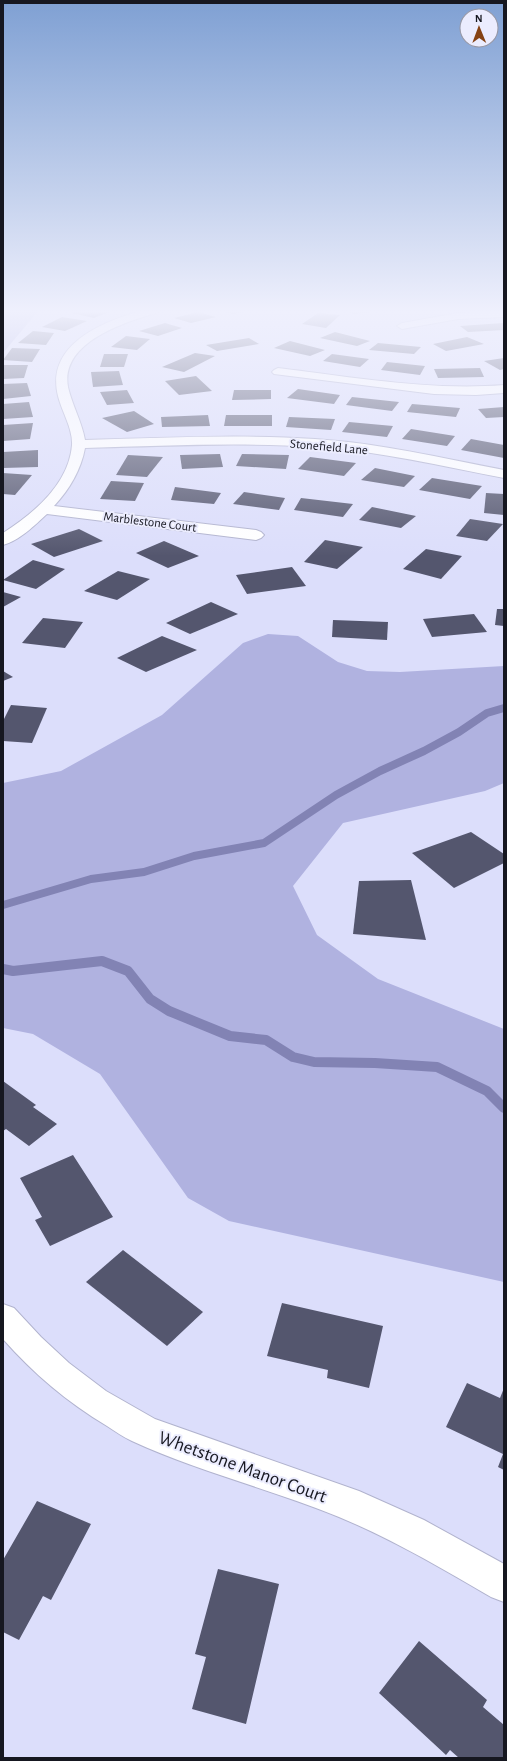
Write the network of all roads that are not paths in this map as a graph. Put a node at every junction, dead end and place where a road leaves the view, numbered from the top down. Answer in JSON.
{"nodes":[{"id":1,"x":64,"y":392,"type":"edge"},
{"id":2,"x":80,"y":444,"type":"junction"},
{"id":3,"x":504,"y":474,"type":"edge"},
{"id":4,"x":45,"y":509,"type":"junction"},
{"id":5,"x":256,"y":535,"type":"dead end"},
{"id":6,"x":3,"y":540,"type":"edge"},
{"id":7,"x":3,"y":1317,"type":"edge"},
{"id":8,"x":504,"y":1584,"type":"edge"}],
"edges":[{"from":1,"to":2,"type":"street"},
{"from":2,"to":3,"type":"street","name":"Stonefield Lane"},
{"from":2,"to":4,"type":"street"},
{"from":4,"to":5,"type":"street","name":"Marblestone Court"},
{"from":4,"to":6,"type":"street"},
{"from":7,"to":8,"type":"street","name":"Whetstone Manor Court"}]}
